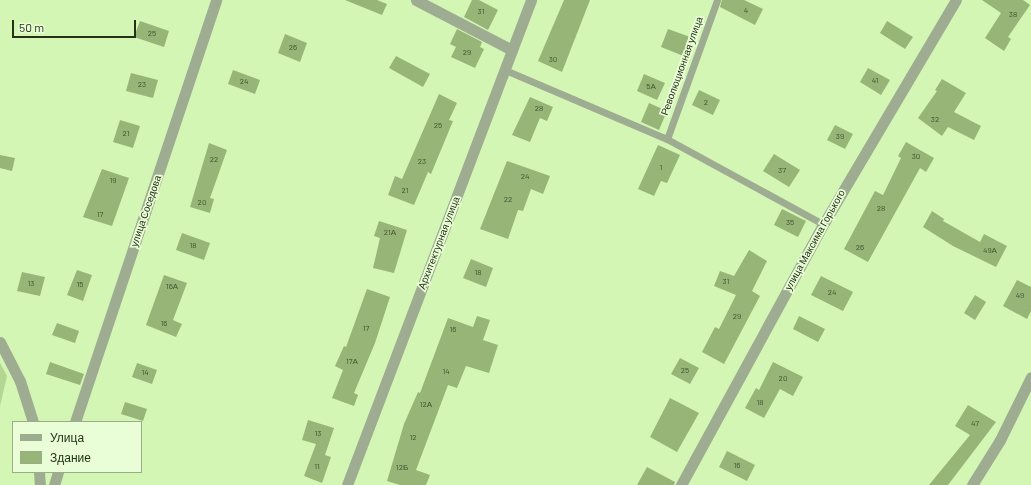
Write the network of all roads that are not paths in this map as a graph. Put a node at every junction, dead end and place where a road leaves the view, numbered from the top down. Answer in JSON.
{"nodes":[{"id":1,"x":216,"y":0,"type":"edge"},
{"id":2,"x":416,"y":0,"type":"edge"},
{"id":3,"x":531,"y":0,"type":"edge"},
{"id":4,"x":717,"y":0,"type":"edge"},
{"id":5,"x":956,"y":0,"type":"edge"},
{"id":6,"x":512,"y":50,"type":"junction"},
{"id":7,"x":505,"y":70,"type":"junction"},
{"id":8,"x":667,"y":139,"type":"junction"},
{"id":9,"x":823,"y":224,"type":"junction"},
{"id":10,"x":0,"y":342,"type":"edge"},
{"id":11,"x":1031,"y":377,"type":"edge"},
{"id":12,"x":34,"y":421,"type":"edge"},
{"id":13,"x":75,"y":421,"type":"edge"},
{"id":14,"x":39,"y":473,"type":"edge"},
{"id":15,"x":58,"y":473,"type":"edge"},
{"id":16,"x":40,"y":485,"type":"edge"},
{"id":17,"x":54,"y":485,"type":"edge"},
{"id":18,"x":347,"y":485,"type":"edge"},
{"id":19,"x":681,"y":485,"type":"edge"},
{"id":20,"x":972,"y":485,"type":"edge"}],
"edges":[{"from":1,"to":13,"type":"street","name":"улица Соседова"},
{"from":2,"to":6,"type":"street"},
{"from":3,"to":6,"type":"street","name":"Архитектурная улица"},
{"from":4,"to":8,"type":"lane","name":"Революционная улица"},
{"from":5,"to":9,"type":"street","name":"улица Максима Горького"},
{"from":6,"to":7,"type":"street","name":"Архитектурная улица"},
{"from":7,"to":8,"type":"lane"},
{"from":7,"to":18,"type":"street","name":"Архитектурная улица"},
{"from":8,"to":9,"type":"lane"},
{"from":9,"to":19,"type":"street","name":"улица Максима Горького"},
{"from":10,"to":12,"type":"street"},
{"from":11,"to":20,"type":"street"},
{"from":14,"to":16,"type":"street"},
{"from":15,"to":17,"type":"street"}]}
